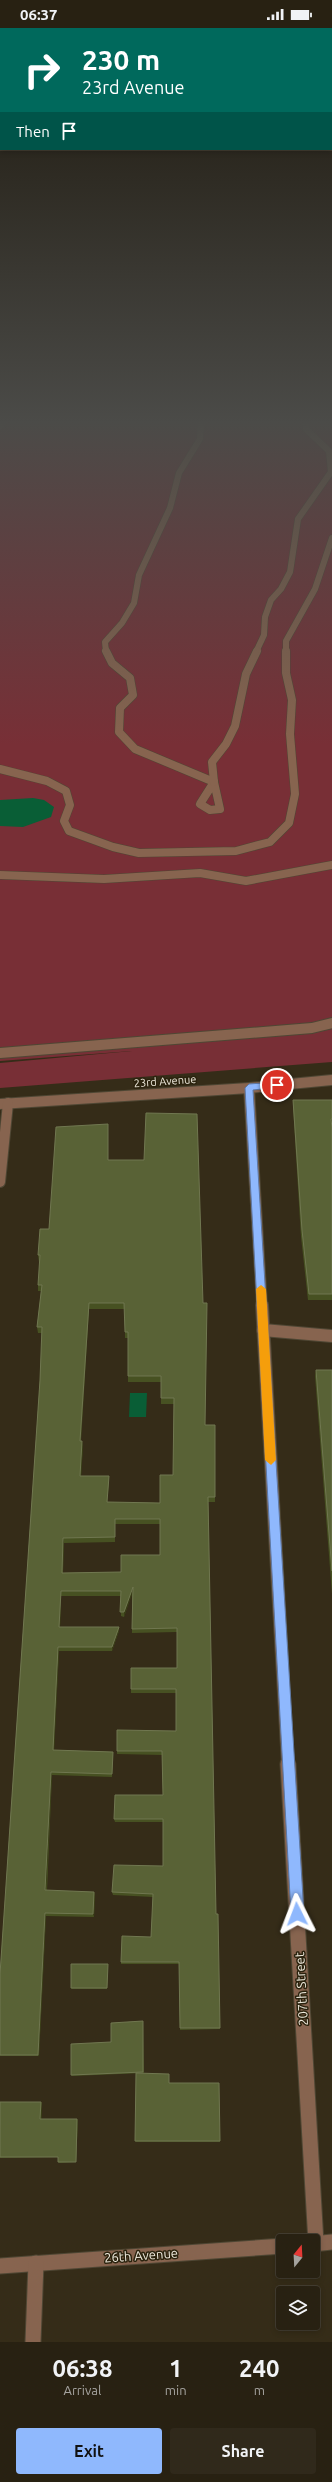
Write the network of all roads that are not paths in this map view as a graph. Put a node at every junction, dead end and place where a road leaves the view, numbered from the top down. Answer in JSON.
{"nodes":[{"id":1,"x":160,"y":529,"type":"edge"},
{"id":2,"x":296,"y":529,"type":"edge"},
{"id":3,"x":332,"y":538,"type":"edge"},
{"id":4,"x":0,"y":769,"type":"edge"},
{"id":5,"x":332,"y":865,"type":"edge"},
{"id":6,"x":0,"y":875,"type":"edge"},
{"id":7,"x":332,"y":1024,"type":"edge"},
{"id":8,"x":0,"y":1053,"type":"edge"},
{"id":9,"x":332,"y":1080,"type":"edge"},
{"id":10,"x":249,"y":1088,"type":"junction"},
{"id":11,"x":4,"y":1103,"type":"edge"},
{"id":12,"x":0,"y":1182,"type":"edge"},
{"id":13,"x":263,"y":1330,"type":"junction"},
{"id":14,"x":332,"y":1336,"type":"edge"},
{"id":15,"x":319,"y":2234,"type":"edge"},
{"id":16,"x":276,"y":2246,"type":"edge"},
{"id":17,"x":36,"y":2263,"type":"junction"},
{"id":18,"x":0,"y":2266,"type":"edge"},
{"id":19,"x":33,"y":2342,"type":"edge"}],
"edges":[{"from":1,"to":2,"type":"street"},
{"from":3,"to":4,"type":"street"},
{"from":5,"to":6,"type":"street"},
{"from":7,"to":8,"type":"street"},
{"from":9,"to":10,"type":"street","name":"23rd Avenue"},
{"from":10,"to":11,"type":"street","name":"23rd Avenue"},
{"from":10,"to":13,"type":"street","name":"207th Street"},
{"from":11,"to":12,"type":"street"},
{"from":13,"to":14,"type":"street"},
{"from":13,"to":15,"type":"street","name":"207th Street"},
{"from":16,"to":17,"type":"street","name":"26th Avenue"},
{"from":17,"to":18,"type":"street","name":"26th Avenue"},
{"from":17,"to":19,"type":"street"}]}
